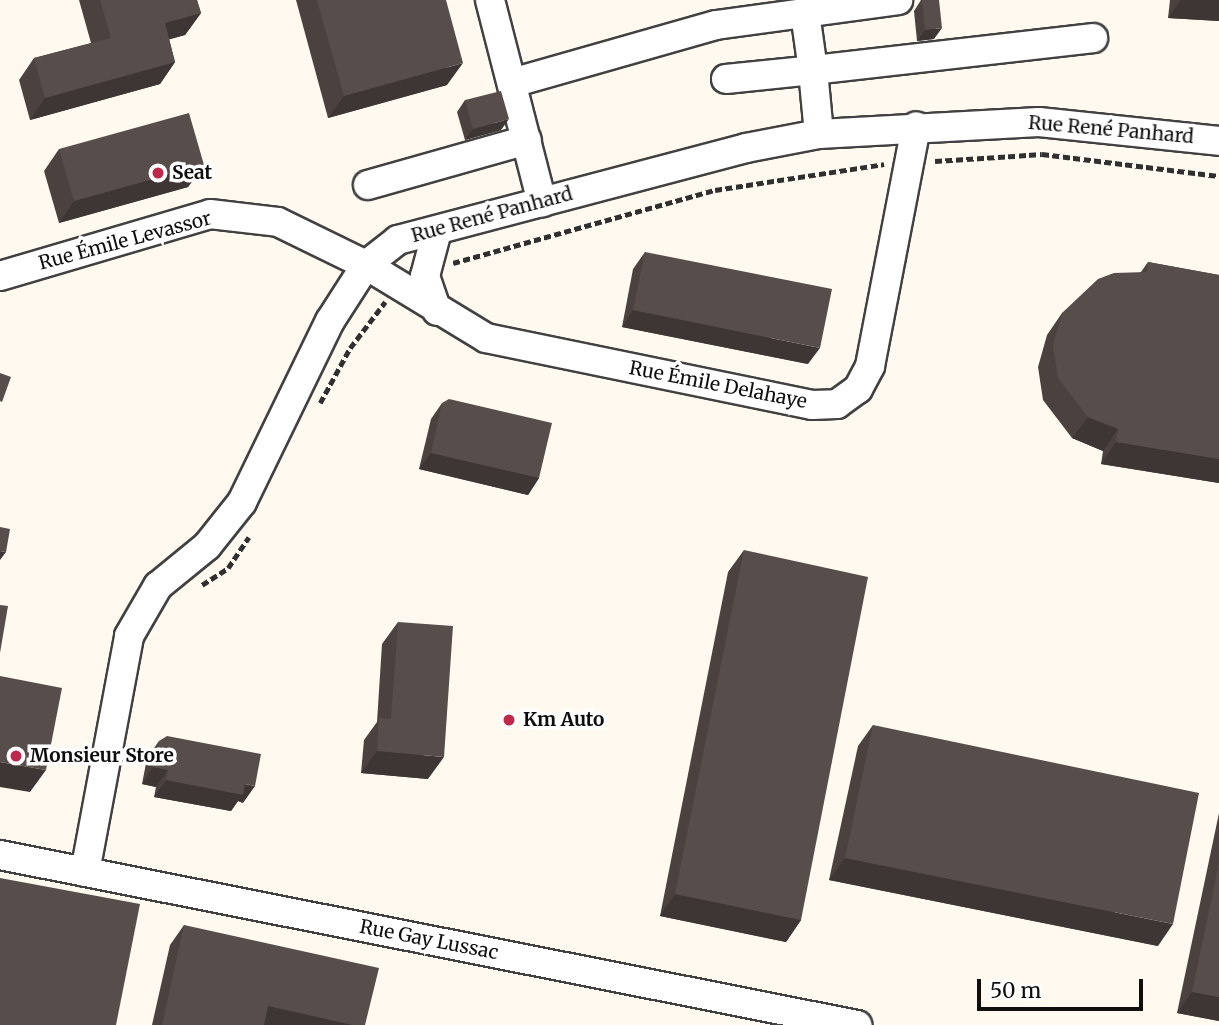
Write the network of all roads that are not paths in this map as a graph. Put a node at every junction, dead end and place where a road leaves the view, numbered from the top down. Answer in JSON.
{"nodes":[{"id":1,"x":490,"y":0,"type":"edge"},
{"id":2,"x":898,"y":0,"type":"edge"},
{"id":3,"x":805,"y":13,"type":"junction"},
{"id":4,"x":1093,"y":38,"type":"dead end"},
{"id":5,"x":813,"y":69,"type":"junction"},
{"id":6,"x":726,"y":79,"type":"dead end"},
{"id":7,"x":512,"y":83,"type":"junction"},
{"id":8,"x":916,"y":126,"type":"junction"},
{"id":9,"x":819,"y":134,"type":"junction"},
{"id":10,"x":527,"y":140,"type":"junction"},
{"id":11,"x":1219,"y":141,"type":"edge"},
{"id":12,"x":368,"y":185,"type":"dead end"},
{"id":13,"x":542,"y":202,"type":"junction"},
{"id":14,"x":437,"y":231,"type":"junction"},
{"id":15,"x":366,"y":265,"type":"junction"},
{"id":16,"x":0,"y":276,"type":"edge"},
{"id":17,"x":437,"y":311,"type":"junction"},
{"id":18,"x":0,"y":855,"type":"edge"},
{"id":19,"x":85,"y":872,"type":"junction"},
{"id":20,"x":857,"y":1025,"type":"edge"}],
"edges":[{"from":1,"to":7,"type":"street"},
{"from":2,"to":3,"type":"street"},
{"from":3,"to":5,"type":"street"},
{"from":3,"to":7,"type":"street"},
{"from":4,"to":5,"type":"street"},
{"from":5,"to":6,"type":"street"},
{"from":5,"to":9,"type":"street"},
{"from":7,"to":10,"type":"street"},
{"from":8,"to":9,"type":"street","name":"Rue René Panhard"},
{"from":8,"to":11,"type":"street","name":"Rue René Panhard"},
{"from":8,"to":17,"type":"street","name":"Rue Émile Delahaye"},
{"from":9,"to":13,"type":"street","name":"Rue René Panhard"},
{"from":10,"to":12,"type":"street"},
{"from":10,"to":13,"type":"street"},
{"from":13,"to":14,"type":"street","name":"Rue René Panhard"},
{"from":14,"to":15,"type":"street","name":"Rue René Panhard"},
{"from":14,"to":17,"type":"street"},
{"from":15,"to":16,"type":"street","name":"Rue Émile Levassor"},
{"from":15,"to":17,"type":"street","name":"Rue Émile Delahaye"},
{"from":15,"to":19,"type":"street","name":"Rue René Panhard"},
{"from":18,"to":19,"type":"street","name":"Rue Gay Lussac"},
{"from":19,"to":20,"type":"street","name":"Rue Gay Lussac"}]}
